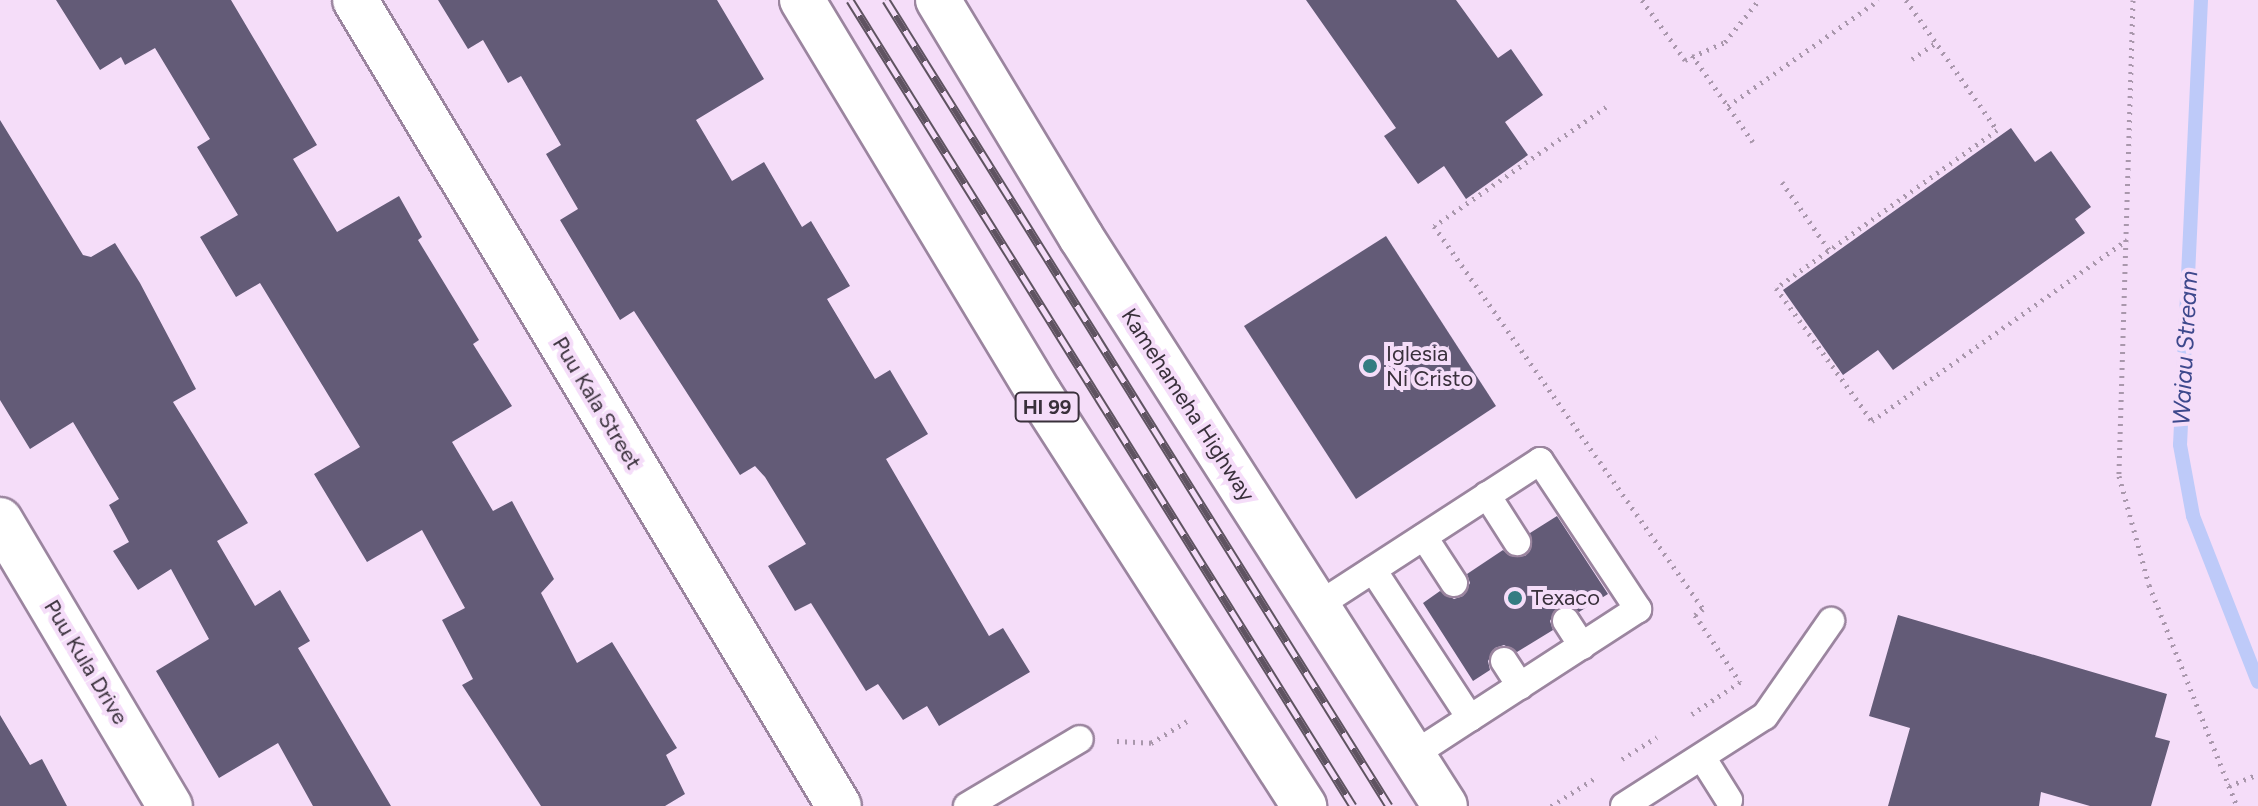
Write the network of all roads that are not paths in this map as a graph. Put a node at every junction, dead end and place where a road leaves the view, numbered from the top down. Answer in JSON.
{"nodes":[{"id":1,"x":355,"y":0,"type":"edge"},
{"id":2,"x":802,"y":0,"type":"edge"},
{"id":3,"x":945,"y":2,"type":"edge"},
{"id":4,"x":1487,"y":495,"type":"junction"},
{"id":5,"x":0,"y":520,"type":"edge"},
{"id":6,"x":1424,"y":537,"type":"junction"},
{"id":7,"x":1517,"y":542,"type":"dead end"},
{"id":8,"x":1373,"y":570,"type":"junction"},
{"id":9,"x":1454,"y":583,"type":"dead end"},
{"id":10,"x":1317,"y":606,"type":"junction"},
{"id":11,"x":1566,"y":621,"type":"dead end"},
{"id":12,"x":1831,"y":621,"type":"dead end"},
{"id":13,"x":1582,"y":646,"type":"junction"},
{"id":14,"x":1504,"y":661,"type":"dead end"},
{"id":15,"x":1520,"y":686,"type":"junction"},
{"id":16,"x":1470,"y":718,"type":"junction"},
{"id":17,"x":1080,"y":739,"type":"dead end"},
{"id":18,"x":1413,"y":755,"type":"junction"},
{"id":19,"x":1702,"y":757,"type":"junction"},
{"id":20,"x":1729,"y":800,"type":"dead end"},
{"id":21,"x":170,"y":806,"type":"edge"},
{"id":22,"x":839,"y":806,"type":"edge"},
{"id":23,"x":967,"y":806,"type":"edge"},
{"id":24,"x":1304,"y":806,"type":"edge"},
{"id":25,"x":1445,"y":806,"type":"edge"},
{"id":26,"x":1624,"y":806,"type":"edge"}],
"edges":[{"from":1,"to":22,"type":"main road","name":"Puu Kala Street"},
{"from":2,"to":24,"type":"main road","number":"HI 99"},
{"from":3,"to":10,"type":"main road","name":"Kamehameha Highway"},
{"from":4,"to":6,"type":"lane"},
{"from":4,"to":7,"type":"lane"},
{"from":4,"to":13,"type":"lane"},
{"from":5,"to":21,"type":"main road","name":"Puu Kula Drive"},
{"from":6,"to":8,"type":"lane"},
{"from":6,"to":9,"type":"lane"},
{"from":8,"to":10,"type":"lane"},
{"from":8,"to":16,"type":"lane"},
{"from":10,"to":18,"type":"main road","name":"Kamehameha Highway"},
{"from":11,"to":13,"type":"lane"},
{"from":12,"to":19,"type":"lane"},
{"from":13,"to":15,"type":"lane"},
{"from":14,"to":15,"type":"lane"},
{"from":15,"to":16,"type":"lane"},
{"from":16,"to":18,"type":"lane"},
{"from":17,"to":23,"type":"lane"},
{"from":18,"to":25,"type":"main road","name":"Kamehameha Highway"},
{"from":19,"to":20,"type":"lane"},
{"from":19,"to":26,"type":"lane"}]}
